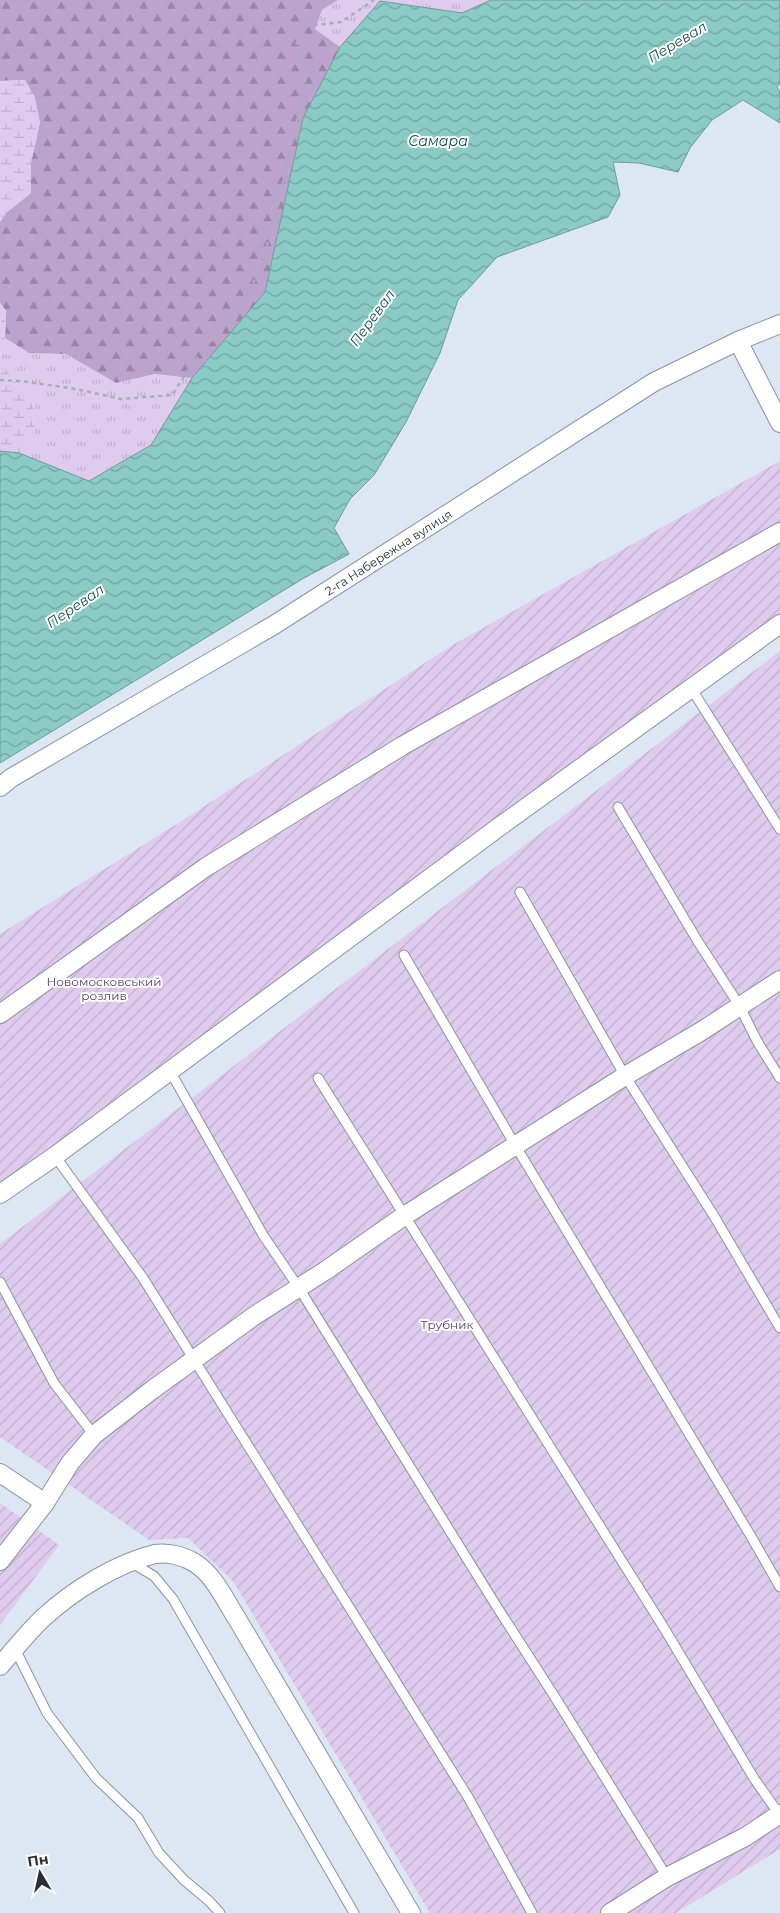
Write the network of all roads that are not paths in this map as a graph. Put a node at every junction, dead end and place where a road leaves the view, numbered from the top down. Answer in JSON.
{"nodes":[{"id":1,"x":780,"y":324,"type":"edge"},
{"id":2,"x":738,"y":341,"type":"junction"},
{"id":3,"x":780,"y":423,"type":"edge"},
{"id":4,"x":780,"y":532,"type":"edge"},
{"id":5,"x":780,"y":624,"type":"edge"},
{"id":6,"x":691,"y":688,"type":"junction"},
{"id":7,"x":0,"y":787,"type":"edge"},
{"id":8,"x":618,"y":807,"type":"dead end"},
{"id":9,"x":780,"y":829,"type":"edge"},
{"id":10,"x":520,"y":892,"type":"dead end"},
{"id":11,"x":404,"y":955,"type":"dead end"},
{"id":12,"x":780,"y":980,"type":"edge"},
{"id":13,"x":739,"y":1005,"type":"junction"},
{"id":14,"x":0,"y":1014,"type":"edge"},
{"id":15,"x":170,"y":1071,"type":"junction"},
{"id":16,"x":625,"y":1076,"type":"junction"},
{"id":17,"x":318,"y":1078,"type":"dead end"},
{"id":18,"x":780,"y":1078,"type":"edge"},
{"id":19,"x":515,"y":1145,"type":"junction"},
{"id":20,"x":56,"y":1156,"type":"junction"},
{"id":21,"x":0,"y":1194,"type":"edge"},
{"id":22,"x":404,"y":1216,"type":"junction"},
{"id":23,"x":0,"y":1282,"type":"edge"},
{"id":24,"x":299,"y":1288,"type":"junction"},
{"id":25,"x":780,"y":1328,"type":"edge"},
{"id":26,"x":194,"y":1360,"type":"junction"},
{"id":27,"x":94,"y":1435,"type":"junction"},
{"id":28,"x":0,"y":1473,"type":"edge"},
{"id":29,"x":45,"y":1503,"type":"junction"},
{"id":30,"x":0,"y":1561,"type":"edge"},
{"id":31,"x":132,"y":1563,"type":"junction"},
{"id":32,"x":780,"y":1587,"type":"edge"},
{"id":33,"x":15,"y":1649,"type":"junction"},
{"id":34,"x":0,"y":1666,"type":"edge"},
{"id":35,"x":779,"y":1814,"type":"edge"},
{"id":36,"x":667,"y":1876,"type":"junction"},
{"id":37,"x":220,"y":1913,"type":"edge"},
{"id":38,"x":354,"y":1913,"type":"edge"},
{"id":39,"x":411,"y":1913,"type":"edge"},
{"id":40,"x":532,"y":1913,"type":"edge"},
{"id":41,"x":610,"y":1913,"type":"edge"}],
"edges":[{"from":1,"to":2,"type":"street","name":"2-га Набережна вулиця"},
{"from":2,"to":3,"type":"street"},
{"from":2,"to":7,"type":"street","name":"2-га Набережна вулиця"},
{"from":4,"to":14,"type":"street"},
{"from":5,"to":6,"type":"street"},
{"from":6,"to":9,"type":"lane"},
{"from":6,"to":15,"type":"street"},
{"from":8,"to":13,"type":"lane"},
{"from":10,"to":16,"type":"lane"},
{"from":11,"to":19,"type":"lane"},
{"from":12,"to":13,"type":"street"},
{"from":13,"to":16,"type":"street"},
{"from":13,"to":18,"type":"lane"},
{"from":15,"to":20,"type":"street"},
{"from":15,"to":24,"type":"lane"},
{"from":16,"to":19,"type":"street"},
{"from":16,"to":25,"type":"lane"},
{"from":17,"to":22,"type":"lane"},
{"from":19,"to":22,"type":"street"},
{"from":19,"to":32,"type":"lane"},
{"from":20,"to":21,"type":"street"},
{"from":20,"to":26,"type":"lane"},
{"from":22,"to":24,"type":"street"},
{"from":22,"to":35,"type":"lane"},
{"from":23,"to":27,"type":"lane"},
{"from":24,"to":26,"type":"street"},
{"from":24,"to":36,"type":"lane"},
{"from":26,"to":27,"type":"street"},
{"from":26,"to":40,"type":"lane"},
{"from":27,"to":29,"type":"street"},
{"from":28,"to":29,"type":"street"},
{"from":29,"to":30,"type":"street"},
{"from":31,"to":33,"type":"street"},
{"from":31,"to":38,"type":"lane"},
{"from":31,"to":39,"type":"street"},
{"from":33,"to":34,"type":"street"},
{"from":33,"to":37,"type":"lane"},
{"from":35,"to":36,"type":"street"},
{"from":36,"to":41,"type":"street"}]}
